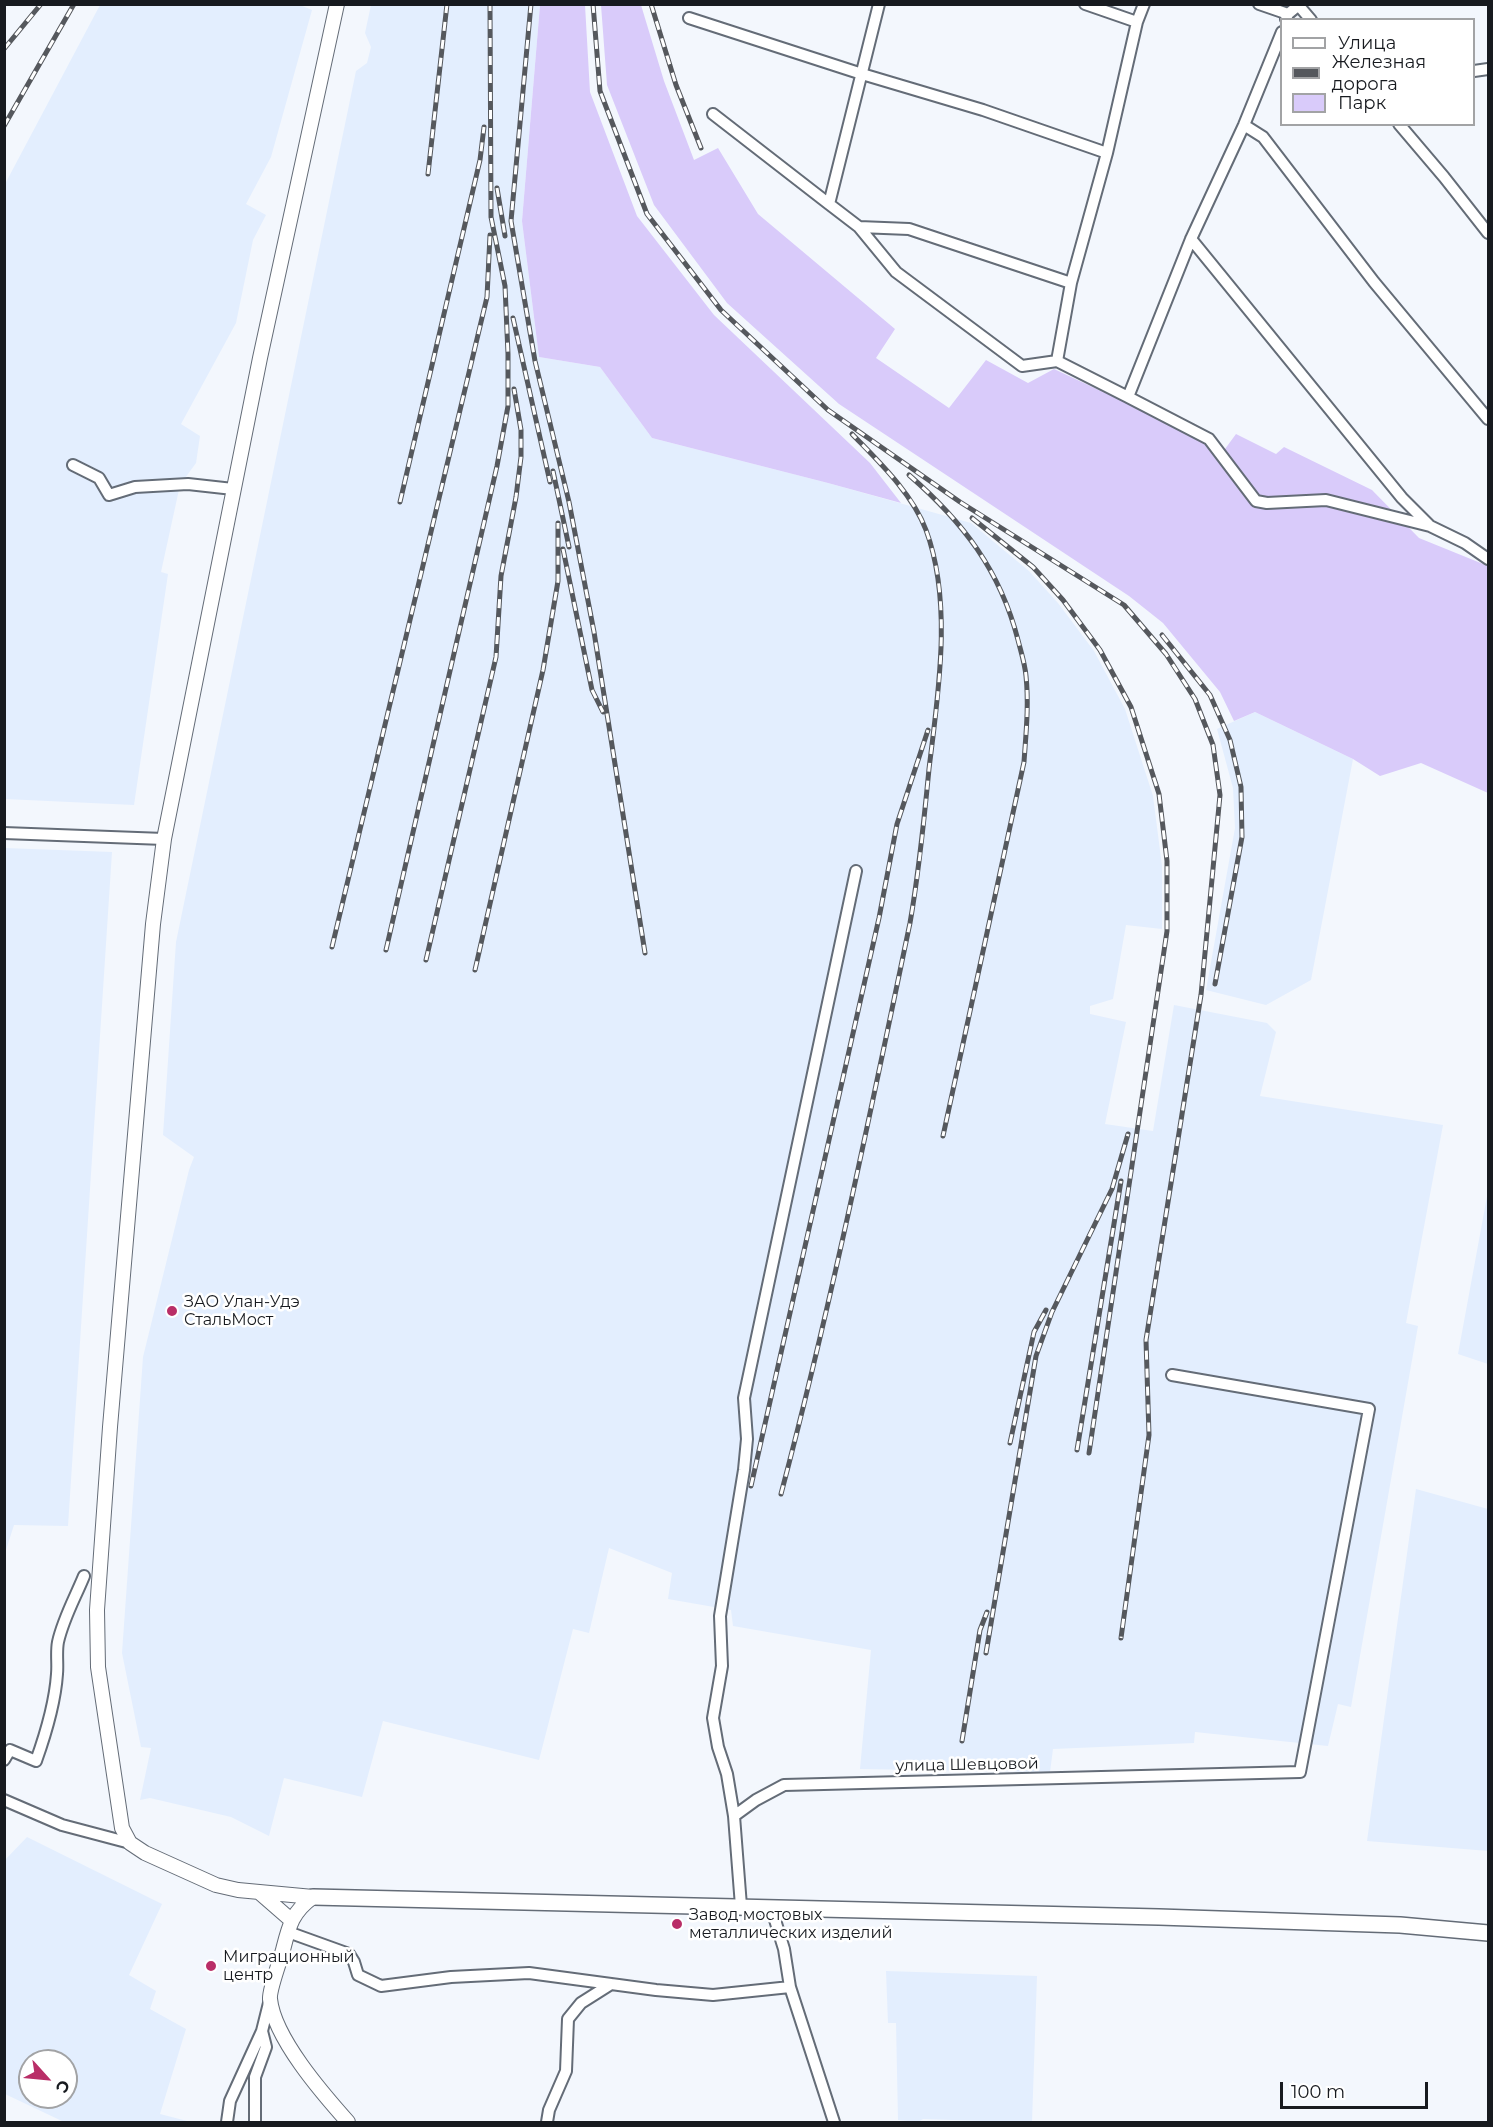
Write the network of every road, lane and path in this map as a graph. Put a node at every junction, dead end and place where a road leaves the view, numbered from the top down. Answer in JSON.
{"nodes":[{"id":1,"x":337,"y":4,"type":"edge"},
{"id":2,"x":879,"y":4,"type":"edge"},
{"id":3,"x":1084,"y":4,"type":"edge"},
{"id":4,"x":1144,"y":4,"type":"edge"},
{"id":5,"x":1259,"y":4,"type":"edge"},
{"id":6,"x":1300,"y":5,"type":"edge"},
{"id":7,"x":1287,"y":17,"type":"edge"},
{"id":8,"x":689,"y":18,"type":"dead end"},
{"id":9,"x":1310,"y":18,"type":"edge"},
{"id":10,"x":1137,"y":22,"type":"junction"},
{"id":11,"x":1280,"y":35,"type":"edge"},
{"id":12,"x":861,"y":74,"type":"junction"},
{"id":13,"x":713,"y":114,"type":"dead end"},
{"id":14,"x":1244,"y":125,"type":"junction"},
{"id":15,"x":1401,"y":126,"type":"edge"},
{"id":16,"x":1107,"y":153,"type":"junction"},
{"id":17,"x":829,"y":204,"type":"junction"},
{"id":18,"x":859,"y":227,"type":"junction"},
{"id":19,"x":1488,"y":233,"type":"edge"},
{"id":20,"x":1191,"y":240,"type":"junction"},
{"id":21,"x":1071,"y":283,"type":"junction"},
{"id":22,"x":1057,"y":361,"type":"junction"},
{"id":23,"x":1128,"y":397,"type":"junction"},
{"id":24,"x":1488,"y":419,"type":"edge"},
{"id":25,"x":73,"y":465,"type":"dead end"},
{"id":26,"x":233,"y":489,"type":"junction"},
{"id":27,"x":1430,"y":525,"type":"junction"},
{"id":28,"x":1488,"y":559,"type":"edge"},
{"id":29,"x":4,"y":833,"type":"edge"},
{"id":30,"x":164,"y":839,"type":"junction"},
{"id":31,"x":856,"y":871,"type":"dead end"},
{"id":32,"x":1172,"y":1375,"type":"dead end"},
{"id":33,"x":84,"y":1576,"type":"dead end"},
{"id":34,"x":4,"y":1760,"type":"edge"},
{"id":35,"x":4,"y":1800,"type":"edge"},
{"id":36,"x":734,"y":1816,"type":"junction"},
{"id":37,"x":130,"y":1843,"type":"junction"},
{"id":38,"x":260,"y":1893,"type":"junction"},
{"id":39,"x":314,"y":1897,"type":"junction"},
{"id":40,"x":741,"y":1906,"type":"junction"},
{"id":41,"x":771,"y":1907,"type":"junction"},
{"id":42,"x":289,"y":1926,"type":"junction"},
{"id":43,"x":1488,"y":1933,"type":"edge"},
{"id":44,"x":611,"y":1984,"type":"junction"},
{"id":45,"x":790,"y":1987,"type":"junction"},
{"id":46,"x":270,"y":1998,"type":"junction"},
{"id":47,"x":262,"y":2031,"type":"junction"},
{"id":48,"x":227,"y":2122,"type":"edge"},
{"id":49,"x":255,"y":2122,"type":"edge"},
{"id":50,"x":348,"y":2122,"type":"edge"},
{"id":51,"x":547,"y":2122,"type":"edge"},
{"id":52,"x":834,"y":2122,"type":"edge"}],
"edges":[{"from":1,"to":26,"type":"street"},
{"from":2,"to":12,"type":"street"},
{"from":3,"to":10,"type":"street"},
{"from":4,"to":10,"type":"street"},
{"from":5,"to":7,"type":"street"},
{"from":6,"to":7,"type":"street"},
{"from":6,"to":9,"type":"street"},
{"from":8,"to":12,"type":"street"},
{"from":10,"to":16,"type":"street"},
{"from":11,"to":14,"type":"street"},
{"from":12,"to":16,"type":"street"},
{"from":12,"to":17,"type":"street"},
{"from":13,"to":17,"type":"street"},
{"from":14,"to":20,"type":"street"},
{"from":14,"to":24,"type":"street"},
{"from":15,"to":19,"type":"street"},
{"from":16,"to":21,"type":"street"},
{"from":17,"to":18,"type":"street"},
{"from":18,"to":21,"type":"street"},
{"from":18,"to":22,"type":"street"},
{"from":20,"to":23,"type":"street"},
{"from":20,"to":27,"type":"street"},
{"from":21,"to":22,"type":"street"},
{"from":22,"to":23,"type":"street"},
{"from":23,"to":27,"type":"street"},
{"from":25,"to":26,"type":"street"},
{"from":26,"to":30,"type":"street"},
{"from":27,"to":28,"type":"street"},
{"from":29,"to":30,"type":"street"},
{"from":30,"to":37,"type":"street"},
{"from":31,"to":36,"type":"street"},
{"from":32,"to":36,"type":"street","name":"улица Шевцовой"},
{"from":33,"to":34,"type":"street"},
{"from":35,"to":37,"type":"street"},
{"from":36,"to":40,"type":"street"},
{"from":37,"to":38,"type":"street"},
{"from":38,"to":39,"type":"street"},
{"from":38,"to":42,"type":"street"},
{"from":39,"to":40,"type":"main road"},
{"from":39,"to":42,"type":"street"},
{"from":40,"to":41,"type":"main road"},
{"from":41,"to":43,"type":"main road"},
{"from":41,"to":45,"type":"street"},
{"from":42,"to":44,"type":"street"},
{"from":42,"to":46,"type":"street"},
{"from":44,"to":45,"type":"street"},
{"from":44,"to":51,"type":"street"},
{"from":45,"to":52,"type":"street"},
{"from":46,"to":47,"type":"street"},
{"from":46,"to":50,"type":"street"},
{"from":47,"to":48,"type":"street"},
{"from":47,"to":49,"type":"street"}]}
